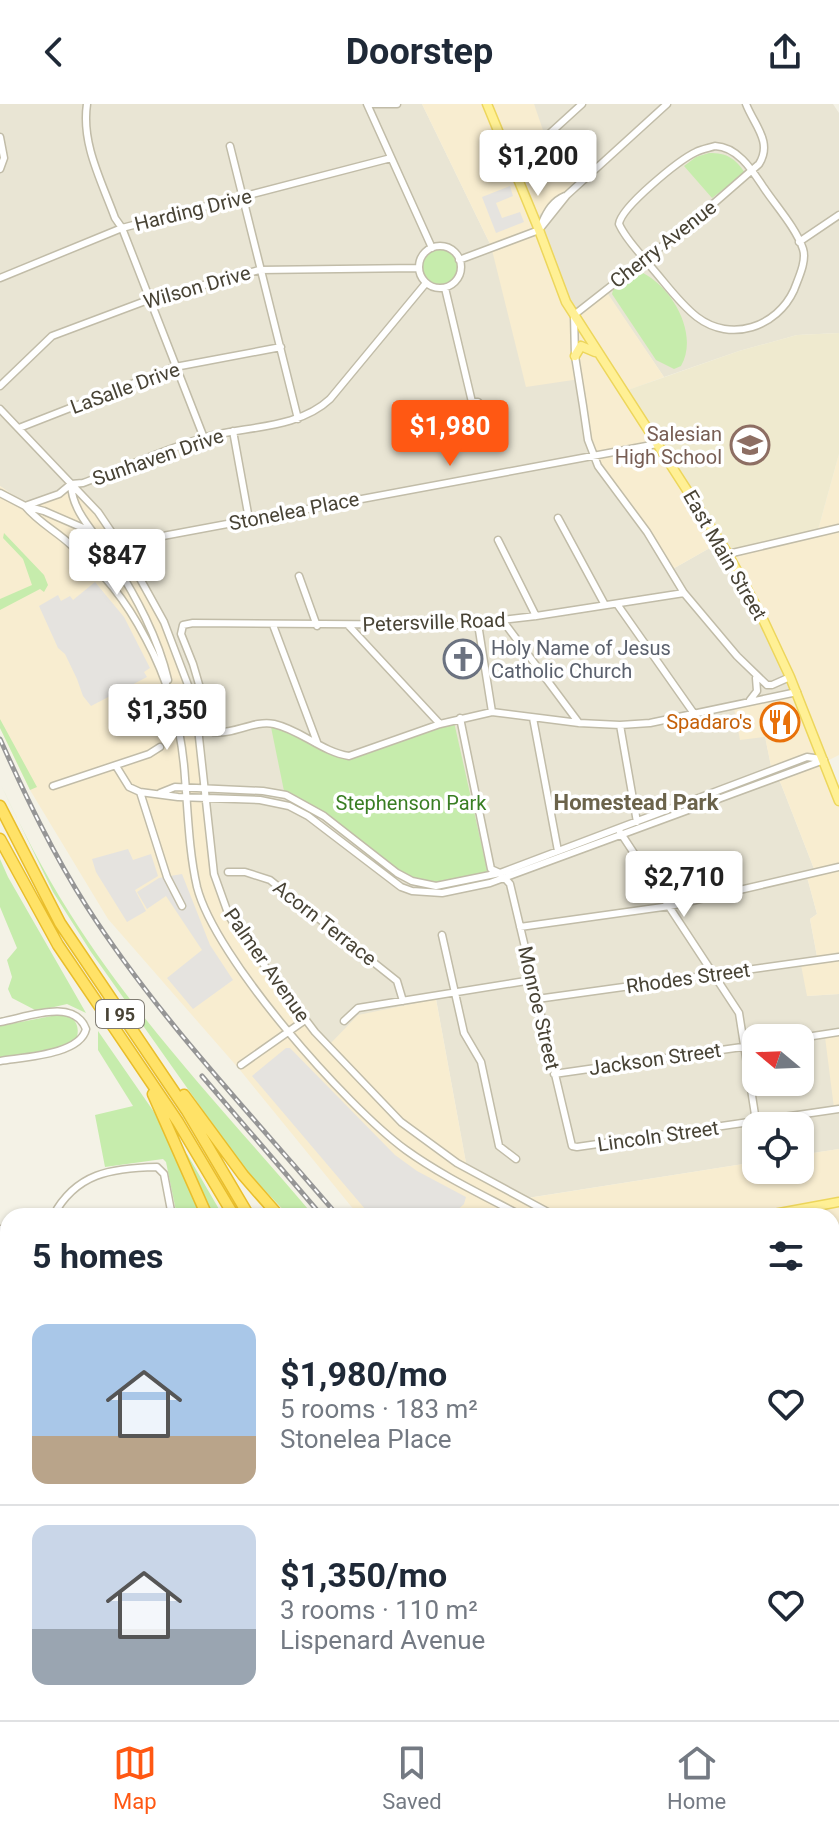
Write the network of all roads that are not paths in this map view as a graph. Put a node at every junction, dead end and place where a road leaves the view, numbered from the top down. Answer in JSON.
{"nodes":[{"id":1,"x":87,"y":104,"type":"edge"},
{"id":2,"x":368,"y":104,"type":"edge"},
{"id":3,"x":397,"y":104,"type":"edge"},
{"id":4,"x":487,"y":104,"type":"edge"},
{"id":5,"x":582,"y":104,"type":"edge"},
{"id":6,"x":667,"y":104,"type":"edge"},
{"id":7,"x":746,"y":104,"type":"edge"},
{"id":8,"x":0,"y":137,"type":"edge"},
{"id":9,"x":230,"y":146,"type":"dead end"},
{"id":10,"x":391,"y":158,"type":"junction"},
{"id":11,"x":511,"y":160,"type":"junction"},
{"id":12,"x":0,"y":169,"type":"edge"},
{"id":13,"x":753,"y":171,"type":"junction"},
{"id":14,"x":242,"y":198,"type":"junction"},
{"id":15,"x":839,"y":215,"type":"edge"},
{"id":16,"x":122,"y":228,"type":"junction"},
{"id":17,"x":539,"y":230,"type":"junction"},
{"id":18,"x":799,"y":242,"type":"junction"},
{"id":19,"x":432,"y":248,"type":"junction"},
{"id":20,"x":644,"y":258,"type":"junction"},
{"id":21,"x":459,"y":260,"type":"junction"},
{"id":22,"x":419,"y":268,"type":"junction"},
{"id":23,"x":259,"y":270,"type":"junction"},
{"id":24,"x":0,"y":278,"type":"edge"},
{"id":25,"x":426,"y":283,"type":"junction"},
{"id":26,"x":445,"y":288,"type":"junction"},
{"id":27,"x":148,"y":300,"type":"junction"},
{"id":28,"x":574,"y":315,"type":"junction"},
{"id":29,"x":281,"y":347,"type":"junction"},
{"id":30,"x":599,"y":355,"type":"junction"},
{"id":31,"x":575,"y":356,"type":"junction"},
{"id":32,"x":175,"y":367,"type":"junction"},
{"id":33,"x":0,"y":386,"type":"edge"},
{"id":34,"x":472,"y":402,"type":"dead end"},
{"id":35,"x":0,"y":409,"type":"edge"},
{"id":36,"x":298,"y":419,"type":"junction"},
{"id":37,"x":19,"y":428,"type":"junction"},
{"id":38,"x":233,"y":431,"type":"junction"},
{"id":39,"x":204,"y":438,"type":"junction"},
{"id":40,"x":657,"y":444,"type":"junction"},
{"id":41,"x":593,"y":455,"type":"junction"},
{"id":42,"x":71,"y":484,"type":"junction"},
{"id":43,"x":0,"y":493,"type":"edge"},
{"id":44,"x":25,"y":506,"type":"junction"},
{"id":45,"x":558,"y":518,"type":"dead end"},
{"id":46,"x":249,"y":519,"type":"junction"},
{"id":47,"x":839,"y":528,"type":"edge"},
{"id":48,"x":94,"y":532,"type":"junction"},
{"id":49,"x":498,"y":540,"type":"dead end"},
{"id":50,"x":120,"y":544,"type":"junction"},
{"id":51,"x":728,"y":554,"type":"junction"},
{"id":52,"x":299,"y":576,"type":"dead end"},
{"id":53,"x":684,"y":593,"type":"junction"},
{"id":54,"x":617,"y":604,"type":"junction"},
{"id":55,"x":605,"y":605,"type":"junction"},
{"id":56,"x":536,"y":616,"type":"junction"},
{"id":57,"x":503,"y":621,"type":"junction"},
{"id":58,"x":478,"y":624,"type":"junction"},
{"id":59,"x":273,"y":625,"type":"junction"},
{"id":60,"x":348,"y":625,"type":"junction"},
{"id":61,"x":317,"y":626,"type":"junction"},
{"id":62,"x":756,"y":676,"type":"junction"},
{"id":63,"x":790,"y":677,"type":"junction"},
{"id":64,"x":797,"y":692,"type":"junction"},
{"id":65,"x":747,"y":702,"type":"junction"},
{"id":66,"x":172,"y":703,"type":"junction"},
{"id":67,"x":492,"y":712,"type":"junction"},
{"id":68,"x":695,"y":715,"type":"junction"},
{"id":69,"x":460,"y":718,"type":"junction"},
{"id":70,"x":533,"y":718,"type":"junction"},
{"id":71,"x":579,"y":723,"type":"junction"},
{"id":72,"x":440,"y":724,"type":"junction"},
{"id":73,"x":620,"y":725,"type":"junction"},
{"id":74,"x":317,"y":744,"type":"junction"},
{"id":75,"x":160,"y":747,"type":"dead end"},
{"id":76,"x":824,"y":760,"type":"junction"},
{"id":77,"x":116,"y":766,"type":"junction"},
{"id":78,"x":53,"y":786,"type":"dead end"},
{"id":79,"x":186,"y":788,"type":"junction"},
{"id":80,"x":205,"y":789,"type":"junction"},
{"id":81,"x":140,"y":792,"type":"junction"},
{"id":82,"x":159,"y":793,"type":"junction"},
{"id":83,"x":187,"y":797,"type":"junction"},
{"id":84,"x":206,"y":798,"type":"junction"},
{"id":85,"x":839,"y":801,"type":"edge"},
{"id":86,"x":0,"y":806,"type":"edge"},
{"id":87,"x":637,"y":826,"type":"junction"},
{"id":88,"x":620,"y":832,"type":"junction"},
{"id":89,"x":0,"y":839,"type":"edge"},
{"id":90,"x":560,"y":854,"type":"junction"},
{"id":91,"x":839,"y":867,"type":"edge"},
{"id":92,"x":228,"y":872,"type":"dead end"},
{"id":93,"x":502,"y":876,"type":"junction"},
{"id":94,"x":182,"y":906,"type":"dead end"},
{"id":95,"x":670,"y":906,"type":"junction"},
{"id":96,"x":520,"y":927,"type":"junction"},
{"id":97,"x":442,"y":935,"type":"dead end"},
{"id":98,"x":839,"y":957,"type":"edge"},
{"id":99,"x":714,"y":975,"type":"junction"},
{"id":100,"x":532,"y":980,"type":"junction"},
{"id":101,"x":455,"y":993,"type":"junction"},
{"id":102,"x":537,"y":999,"type":"junction"},
{"id":103,"x":403,"y":1001,"type":"junction"},
{"id":104,"x":305,"y":1020,"type":"junction"},
{"id":105,"x":344,"y":1021,"type":"dead end"},
{"id":106,"x":0,"y":1022,"type":"edge"},
{"id":107,"x":742,"y":1030,"type":"edge"},
{"id":108,"x":290,"y":1031,"type":"junction"},
{"id":109,"x":839,"y":1032,"type":"edge"},
{"id":110,"x":814,"y":1036,"type":"edge"},
{"id":111,"x":742,"y":1046,"type":"edge"},
{"id":112,"x":0,"y":1061,"type":"edge"},
{"id":113,"x":153,"y":1061,"type":"junction"},
{"id":114,"x":138,"y":1063,"type":"junction"},
{"id":115,"x":241,"y":1065,"type":"dead end"},
{"id":116,"x":554,"y":1074,"type":"junction"},
{"id":117,"x":839,"y":1109,"type":"edge"},
{"id":118,"x":814,"y":1113,"type":"edge"},
{"id":119,"x":742,"y":1123,"type":"edge"},
{"id":120,"x":572,"y":1146,"type":"joint"},
{"id":121,"x":516,"y":1159,"type":"dead end"},
{"id":122,"x":839,"y":1202,"type":"edge"},
{"id":123,"x":58,"y":1208,"type":"edge"},
{"id":124,"x":170,"y":1208,"type":"edge"},
{"id":125,"x":203,"y":1208,"type":"edge"},
{"id":126,"x":229,"y":1208,"type":"edge"},
{"id":127,"x":245,"y":1208,"type":"edge"},
{"id":128,"x":272,"y":1208,"type":"edge"},
{"id":129,"x":508,"y":1208,"type":"edge"},
{"id":130,"x":540,"y":1208,"type":"edge"},
{"id":131,"x":806,"y":1208,"type":"edge"}],
"edges":[{"from":1,"to":16,"type":"street"},
{"from":2,"to":3,"type":"street"},
{"from":2,"to":10,"type":"street"},
{"from":4,"to":11,"type":"main road","name":"East Main Street"},
{"from":5,"to":11,"type":"street"},
{"from":6,"to":17,"type":"street"},
{"from":7,"to":13,"type":"street"},
{"from":8,"to":12,"type":"street"},
{"from":9,"to":14,"type":"street"},
{"from":10,"to":14,"type":"street","name":"Harding Drive"},
{"from":10,"to":19,"type":"street"},
{"from":11,"to":17,"type":"main road","name":"East Main Street"},
{"from":13,"to":18,"type":"street"},
{"from":13,"to":20,"type":"street","name":"Cherry Avenue"},
{"from":13,"to":20,"type":"street"},
{"from":14,"to":16,"type":"street","name":"Harding Drive"},
{"from":14,"to":23,"type":"street"},
{"from":15,"to":18,"type":"street"},
{"from":16,"to":24,"type":"street","name":"Harding Drive"},
{"from":16,"to":27,"type":"street"},
{"from":17,"to":21,"type":"street"},
{"from":17,"to":28,"type":"main road","name":"East Main Street"},
{"from":18,"to":20,"type":"street"},
{"from":19,"to":21,"type":"street"},
{"from":19,"to":22,"type":"street"},
{"from":20,"to":28,"type":"street","name":"Cherry Avenue"},
{"from":21,"to":26,"type":"street"},
{"from":22,"to":23,"type":"street","name":"Wilson Drive"},
{"from":22,"to":25,"type":"street"},
{"from":23,"to":27,"type":"street","name":"Wilson Drive"},
{"from":23,"to":29,"type":"street"},
{"from":25,"to":26,"type":"street"},
{"from":25,"to":36,"type":"street","name":"Sunhaven Drive"},
{"from":26,"to":34,"type":"street"},
{"from":27,"to":32,"type":"street"},
{"from":27,"to":33,"type":"street","name":"Wilson Drive"},
{"from":28,"to":30,"type":"main road","name":"East Main Street"},
{"from":28,"to":31,"type":"street"},
{"from":29,"to":32,"type":"street","name":"LaSalle Drive"},
{"from":29,"to":36,"type":"street"},
{"from":30,"to":31,"type":"main road"},
{"from":30,"to":40,"type":"main road","name":"East Main Street"},
{"from":31,"to":41,"type":"street"},
{"from":32,"to":37,"type":"street","name":"LaSalle Drive"},
{"from":32,"to":39,"type":"street"},
{"from":35,"to":37,"type":"street","name":"Palmer Avenue"},
{"from":36,"to":38,"type":"street","name":"Sunhaven Drive"},
{"from":37,"to":42,"type":"street","name":"Palmer Avenue"},
{"from":38,"to":39,"type":"street","name":"Sunhaven Drive"},
{"from":38,"to":46,"type":"street"},
{"from":39,"to":42,"type":"street","name":"Sunhaven Drive"},
{"from":40,"to":41,"type":"street","name":"Stonelea Place"},
{"from":40,"to":51,"type":"main road","name":"East Main Street"},
{"from":41,"to":46,"type":"street","name":"Stonelea Place"},
{"from":41,"to":53,"type":"street"},
{"from":42,"to":44,"type":"street","name":"Sunhaven Drive"},
{"from":42,"to":48,"type":"street","name":"Palmer Avenue"},
{"from":42,"to":50,"type":"street","name":"Palmer Avenue"},
{"from":43,"to":44,"type":"street"},
{"from":44,"to":48,"type":"street"},
{"from":44,"to":66,"type":"street","name":"Palmer Avenue"},
{"from":45,"to":55,"type":"street"},
{"from":46,"to":50,"type":"street","name":"Stonelea Place"},
{"from":47,"to":51,"type":"street"},
{"from":48,"to":50,"type":"street"},
{"from":48,"to":66,"type":"street","name":"Palmer Avenue"},
{"from":49,"to":56,"type":"street"},
{"from":50,"to":80,"type":"street","name":"Palmer Avenue"},
{"from":51,"to":63,"type":"main road","name":"East Main Street"},
{"from":52,"to":61,"type":"street"},
{"from":53,"to":54,"type":"street","name":"Petersville Road"},
{"from":53,"to":62,"type":"street"},
{"from":54,"to":55,"type":"street","name":"Petersville Road"},
{"from":54,"to":68,"type":"street"},
{"from":55,"to":56,"type":"street","name":"Petersville Road"},
{"from":56,"to":57,"type":"street","name":"Petersville Road"},
{"from":57,"to":58,"type":"street","name":"Petersville Road"},
{"from":57,"to":71,"type":"street"},
{"from":58,"to":60,"type":"street","name":"Petersville Road"},
{"from":58,"to":67,"type":"street"},
{"from":59,"to":61,"type":"street","name":"Petersville Road"},
{"from":59,"to":74,"type":"street"},
{"from":59,"to":74,"type":"street","name":"Petersville Road"},
{"from":60,"to":61,"type":"street","name":"Petersville Road"},
{"from":60,"to":72,"type":"street"},
{"from":62,"to":63,"type":"street"},
{"from":62,"to":65,"type":"street"},
{"from":63,"to":64,"type":"main road","name":"East Main Street"},
{"from":64,"to":65,"type":"street"},
{"from":64,"to":76,"type":"main road","name":"East Main Street"},
{"from":65,"to":68,"type":"street"},
{"from":66,"to":79,"type":"street","name":"Palmer Avenue"},
{"from":67,"to":69,"type":"street"},
{"from":67,"to":70,"type":"street"},
{"from":68,"to":73,"type":"street"},
{"from":69,"to":72,"type":"street"},
{"from":69,"to":93,"type":"street","name":"Monroe Street"},
{"from":70,"to":71,"type":"street"},
{"from":70,"to":90,"type":"street"},
{"from":71,"to":73,"type":"street"},
{"from":72,"to":74,"type":"street"},
{"from":73,"to":87,"type":"street"},
{"from":75,"to":77,"type":"street"},
{"from":76,"to":85,"type":"main road","name":"East Main Street"},
{"from":76,"to":87,"type":"street"},
{"from":77,"to":78,"type":"street"},
{"from":77,"to":81,"type":"street"},
{"from":79,"to":80,"type":"street"},
{"from":79,"to":82,"type":"street"},
{"from":79,"to":83,"type":"street","name":"Palmer Avenue"},
{"from":80,"to":84,"type":"street","name":"Palmer Avenue"},
{"from":80,"to":93,"type":"street"},
{"from":81,"to":82,"type":"street"},
{"from":81,"to":94,"type":"street"},
{"from":82,"to":83,"type":"street"},
{"from":83,"to":84,"type":"street"},
{"from":83,"to":108,"type":"street","name":"Palmer Avenue"},
{"from":84,"to":93,"type":"street"},
{"from":84,"to":104,"type":"street","name":"Palmer Avenue"},
{"from":86,"to":113,"type":"highway","number":"I 95"},
{"from":87,"to":88,"type":"street"},
{"from":88,"to":90,"type":"street"},
{"from":88,"to":95,"type":"street"},
{"from":89,"to":114,"type":"highway","number":"I 95"},
{"from":90,"to":93,"type":"street"},
{"from":91,"to":95,"type":"street"},
{"from":92,"to":103,"type":"street","name":"Acorn Terrace"},
{"from":93,"to":96,"type":"street","name":"Monroe Street"},
{"from":95,"to":96,"type":"street"},
{"from":95,"to":99,"type":"street"},
{"from":96,"to":100,"type":"street","name":"Monroe Street"},
{"from":97,"to":101,"type":"street"},
{"from":98,"to":99,"type":"street","name":"Rhodes Street"},
{"from":99,"to":102,"type":"street","name":"Rhodes Street"},
{"from":99,"to":107,"type":"street"},
{"from":100,"to":101,"type":"street"},
{"from":100,"to":102,"type":"street","name":"Monroe Street"},
{"from":101,"to":103,"type":"street"},
{"from":101,"to":121,"type":"street"},
{"from":102,"to":116,"type":"street","name":"Monroe Street"},
{"from":103,"to":105,"type":"street"},
{"from":104,"to":108,"type":"street"},
{"from":104,"to":130,"type":"street","name":"Palmer Avenue"},
{"from":106,"to":112,"type":"street"},
{"from":108,"to":115,"type":"street"},
{"from":108,"to":129,"type":"street","name":"Palmer Avenue"},
{"from":109,"to":110,"type":"street"},
{"from":111,"to":116,"type":"street","name":"Jackson Street"},
{"from":113,"to":127,"type":"highway","number":"I 95"},
{"from":113,"to":128,"type":"highway"},
{"from":114,"to":125,"type":"highway"},
{"from":114,"to":126,"type":"highway","number":"I 95"},
{"from":116,"to":120,"type":"street","name":"Monroe Street"},
{"from":117,"to":118,"type":"street","name":"Lincoln Street"},
{"from":119,"to":120,"type":"street","name":"Lincoln Street"},
{"from":122,"to":131,"type":"main road"},
{"from":123,"to":124,"type":"street"}]}
